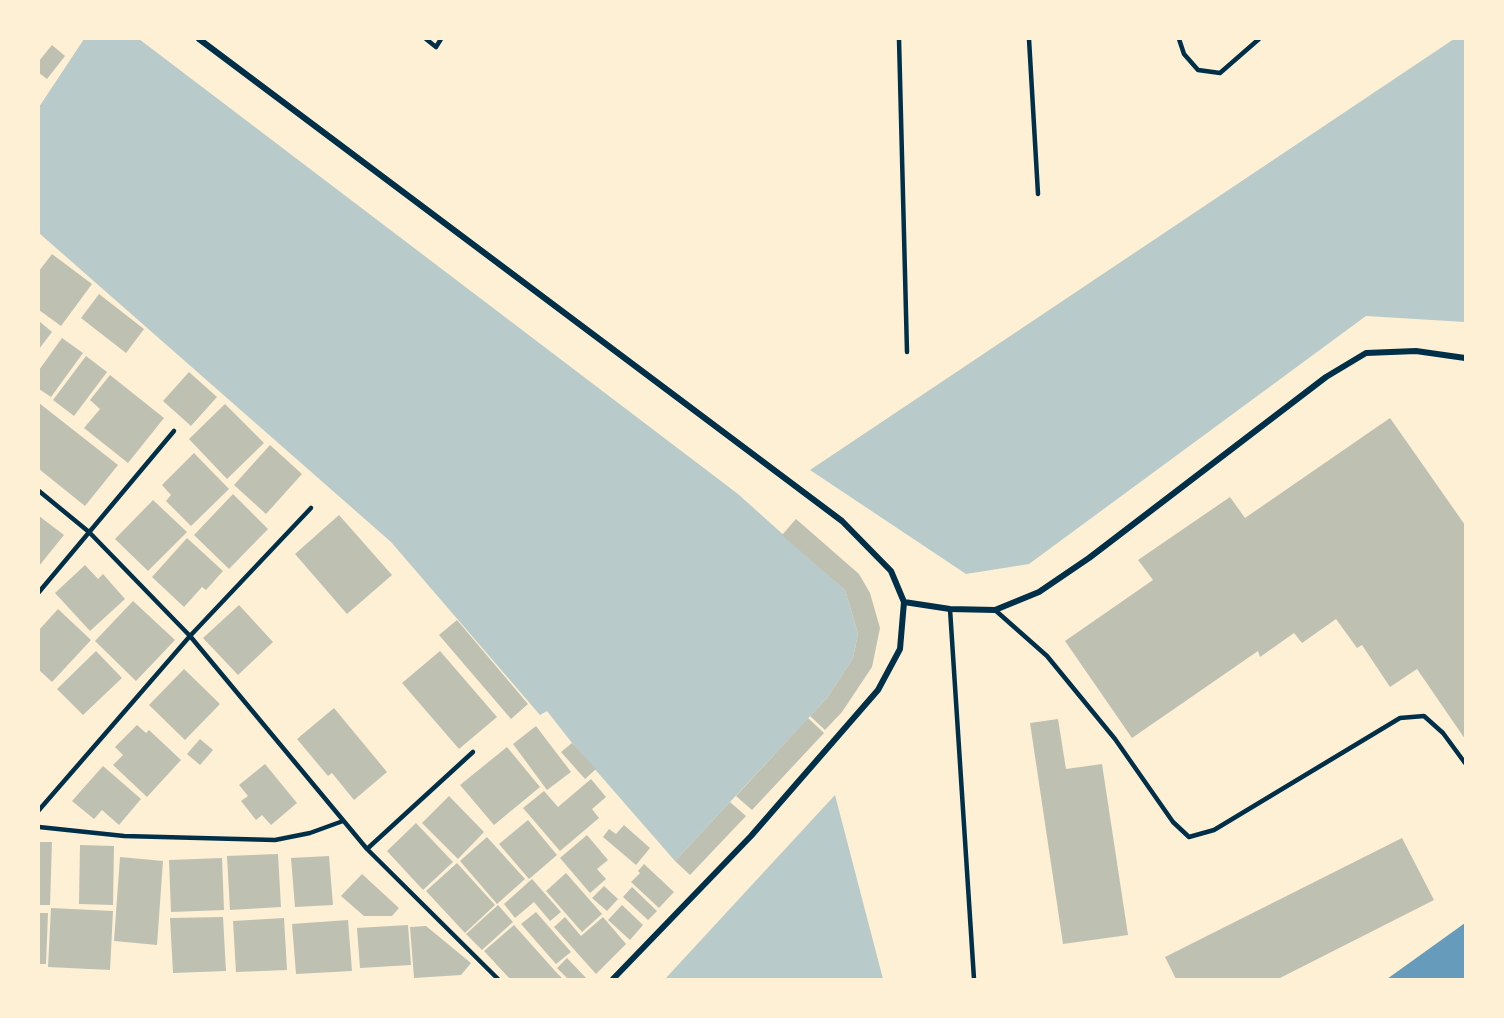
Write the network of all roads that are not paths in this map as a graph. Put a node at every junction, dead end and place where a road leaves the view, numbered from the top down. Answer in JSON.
{"nodes":[{"id":1,"x":199,"y":39,"type":"edge"},
{"id":2,"x":426,"y":39,"type":"edge"},
{"id":3,"x":441,"y":39,"type":"edge"},
{"id":4,"x":899,"y":39,"type":"edge"},
{"id":5,"x":1029,"y":39,"type":"edge"},
{"id":6,"x":1179,"y":39,"type":"edge"},
{"id":7,"x":1259,"y":39,"type":"edge"},
{"id":8,"x":1038,"y":194,"type":"dead end"},
{"id":9,"x":907,"y":352,"type":"dead end"},
{"id":10,"x":1465,"y":358,"type":"edge"},
{"id":11,"x":174,"y":431,"type":"dead end"},
{"id":12,"x":39,"y":491,"type":"edge"},
{"id":13,"x":310,"y":508,"type":"dead end"},
{"id":14,"x":89,"y":532,"type":"junction"},
{"id":15,"x":39,"y":592,"type":"edge"},
{"id":16,"x":904,"y":602,"type":"junction"},
{"id":17,"x":950,"y":609,"type":"junction"},
{"id":18,"x":994,"y":610,"type":"junction"},
{"id":19,"x":190,"y":636,"type":"junction"},
{"id":20,"x":473,"y":752,"type":"dead end"},
{"id":21,"x":1465,"y":762,"type":"edge"},
{"id":22,"x":39,"y":810,"type":"edge"},
{"id":23,"x":343,"y":820,"type":"junction"},
{"id":24,"x":39,"y":828,"type":"edge"},
{"id":25,"x":367,"y":849,"type":"junction"},
{"id":26,"x":498,"y":979,"type":"edge"},
{"id":27,"x":613,"y":979,"type":"edge"},
{"id":28,"x":974,"y":979,"type":"edge"}],
"edges":[{"from":1,"to":16,"type":"street"},
{"from":2,"to":3,"type":"lane"},
{"from":4,"to":9,"type":"lane"},
{"from":5,"to":8,"type":"lane"},
{"from":6,"to":7,"type":"lane"},
{"from":10,"to":18,"type":"street"},
{"from":11,"to":14,"type":"lane"},
{"from":12,"to":14,"type":"lane"},
{"from":13,"to":19,"type":"lane"},
{"from":14,"to":15,"type":"lane"},
{"from":14,"to":19,"type":"lane"},
{"from":16,"to":17,"type":"street"},
{"from":16,"to":27,"type":"street"},
{"from":17,"to":18,"type":"street"},
{"from":17,"to":28,"type":"lane"},
{"from":18,"to":21,"type":"lane"},
{"from":19,"to":22,"type":"lane"},
{"from":19,"to":23,"type":"lane"},
{"from":20,"to":25,"type":"lane"},
{"from":23,"to":24,"type":"lane"},
{"from":23,"to":25,"type":"lane"},
{"from":25,"to":26,"type":"lane"}]}
